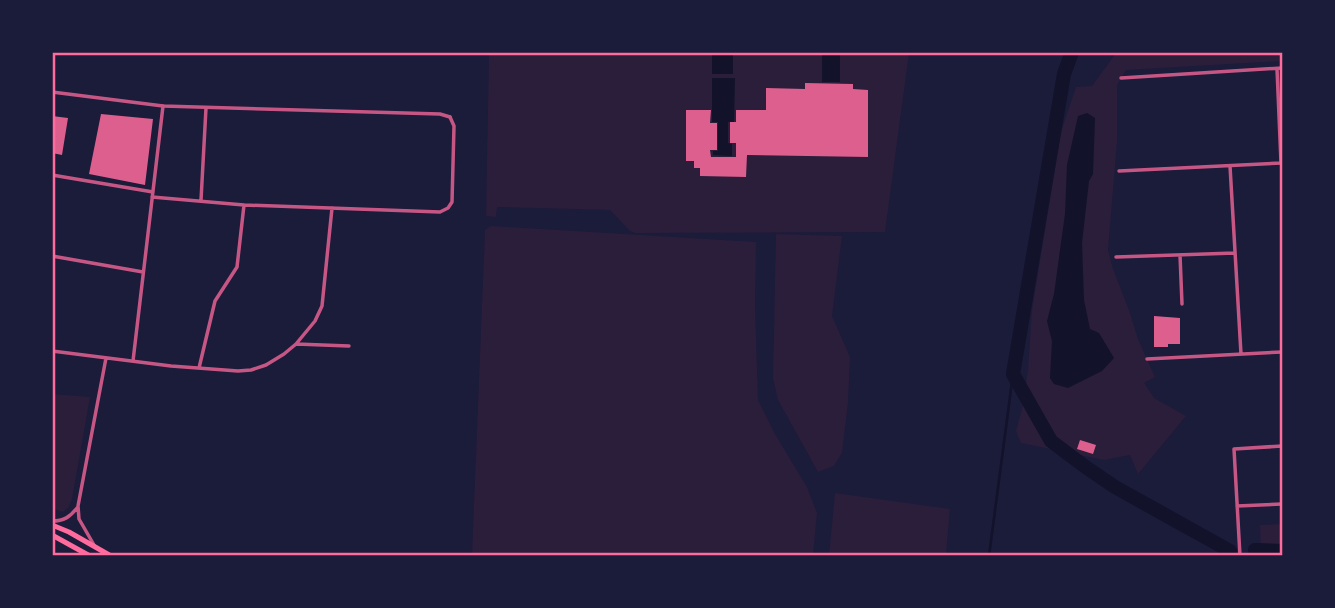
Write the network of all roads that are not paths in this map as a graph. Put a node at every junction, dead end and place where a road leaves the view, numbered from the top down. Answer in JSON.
{"nodes":[{"id":1,"x":1280,"y":69,"type":"edge"},
{"id":2,"x":1121,"y":78,"type":"dead end"},
{"id":3,"x":52,"y":92,"type":"edge"},
{"id":4,"x":163,"y":106,"type":"junction"},
{"id":5,"x":206,"y":108,"type":"junction"},
{"id":6,"x":1282,"y":163,"type":"edge"},
{"id":7,"x":1230,"y":166,"type":"junction"},
{"id":8,"x":1119,"y":171,"type":"dead end"},
{"id":9,"x":52,"y":175,"type":"edge"},
{"id":10,"x":153,"y":194,"type":"junction"},
{"id":11,"x":201,"y":201,"type":"junction"},
{"id":12,"x":244,"y":205,"type":"junction"},
{"id":13,"x":332,"y":208,"type":"junction"},
{"id":14,"x":1235,"y":253,"type":"junction"},
{"id":15,"x":1180,"y":254,"type":"junction"},
{"id":16,"x":52,"y":256,"type":"edge"},
{"id":17,"x":1116,"y":257,"type":"dead end"},
{"id":18,"x":143,"y":272,"type":"junction"},
{"id":19,"x":1182,"y":304,"type":"dead end"},
{"id":20,"x":296,"y":344,"type":"junction"},
{"id":21,"x":349,"y":346,"type":"dead end"},
{"id":22,"x":52,"y":351,"type":"edge"},
{"id":23,"x":1283,"y":352,"type":"edge"},
{"id":24,"x":1241,"y":354,"type":"junction"},
{"id":25,"x":106,"y":358,"type":"junction"},
{"id":26,"x":1147,"y":359,"type":"dead end"},
{"id":27,"x":133,"y":361,"type":"junction"},
{"id":28,"x":200,"y":368,"type":"junction"},
{"id":29,"x":1283,"y":446,"type":"edge"},
{"id":30,"x":1283,"y":504,"type":"edge"},
{"id":31,"x":78,"y":506,"type":"junction"},
{"id":32,"x":1237,"y":506,"type":"junction"},
{"id":33,"x":52,"y":523,"type":"edge"},
{"id":34,"x":52,"y":535,"type":"edge"},
{"id":35,"x":95,"y":547,"type":"junction"},
{"id":36,"x":88,"y":555,"type":"edge"},
{"id":37,"x":111,"y":555,"type":"edge"},
{"id":38,"x":1240,"y":555,"type":"edge"}],
"edges":[{"from":1,"to":2,"type":"street"},
{"from":1,"to":6,"type":"street"},
{"from":3,"to":4,"type":"street"},
{"from":4,"to":5,"type":"street"},
{"from":4,"to":10,"type":"street"},
{"from":5,"to":11,"type":"street"},
{"from":5,"to":13,"type":"street"},
{"from":6,"to":7,"type":"street"},
{"from":7,"to":8,"type":"street"},
{"from":7,"to":14,"type":"street"},
{"from":9,"to":10,"type":"street"},
{"from":10,"to":11,"type":"street"},
{"from":10,"to":18,"type":"street"},
{"from":11,"to":12,"type":"street"},
{"from":12,"to":13,"type":"street"},
{"from":12,"to":28,"type":"street"},
{"from":13,"to":20,"type":"street"},
{"from":14,"to":15,"type":"street"},
{"from":14,"to":24,"type":"street"},
{"from":15,"to":17,"type":"street"},
{"from":15,"to":19,"type":"street"},
{"from":16,"to":18,"type":"street"},
{"from":18,"to":27,"type":"street"},
{"from":20,"to":21,"type":"street"},
{"from":20,"to":28,"type":"street"},
{"from":22,"to":25,"type":"street"},
{"from":23,"to":24,"type":"street"},
{"from":24,"to":26,"type":"street"},
{"from":25,"to":27,"type":"street"},
{"from":25,"to":31,"type":"street"},
{"from":27,"to":28,"type":"street"},
{"from":29,"to":32,"type":"street"},
{"from":30,"to":32,"type":"street"},
{"from":31,"to":33,"type":"street"},
{"from":31,"to":35,"type":"street"},
{"from":32,"to":38,"type":"street"},
{"from":33,"to":35,"type":"main road"},
{"from":34,"to":36,"type":"main road"},
{"from":35,"to":37,"type":"main road"}]}
